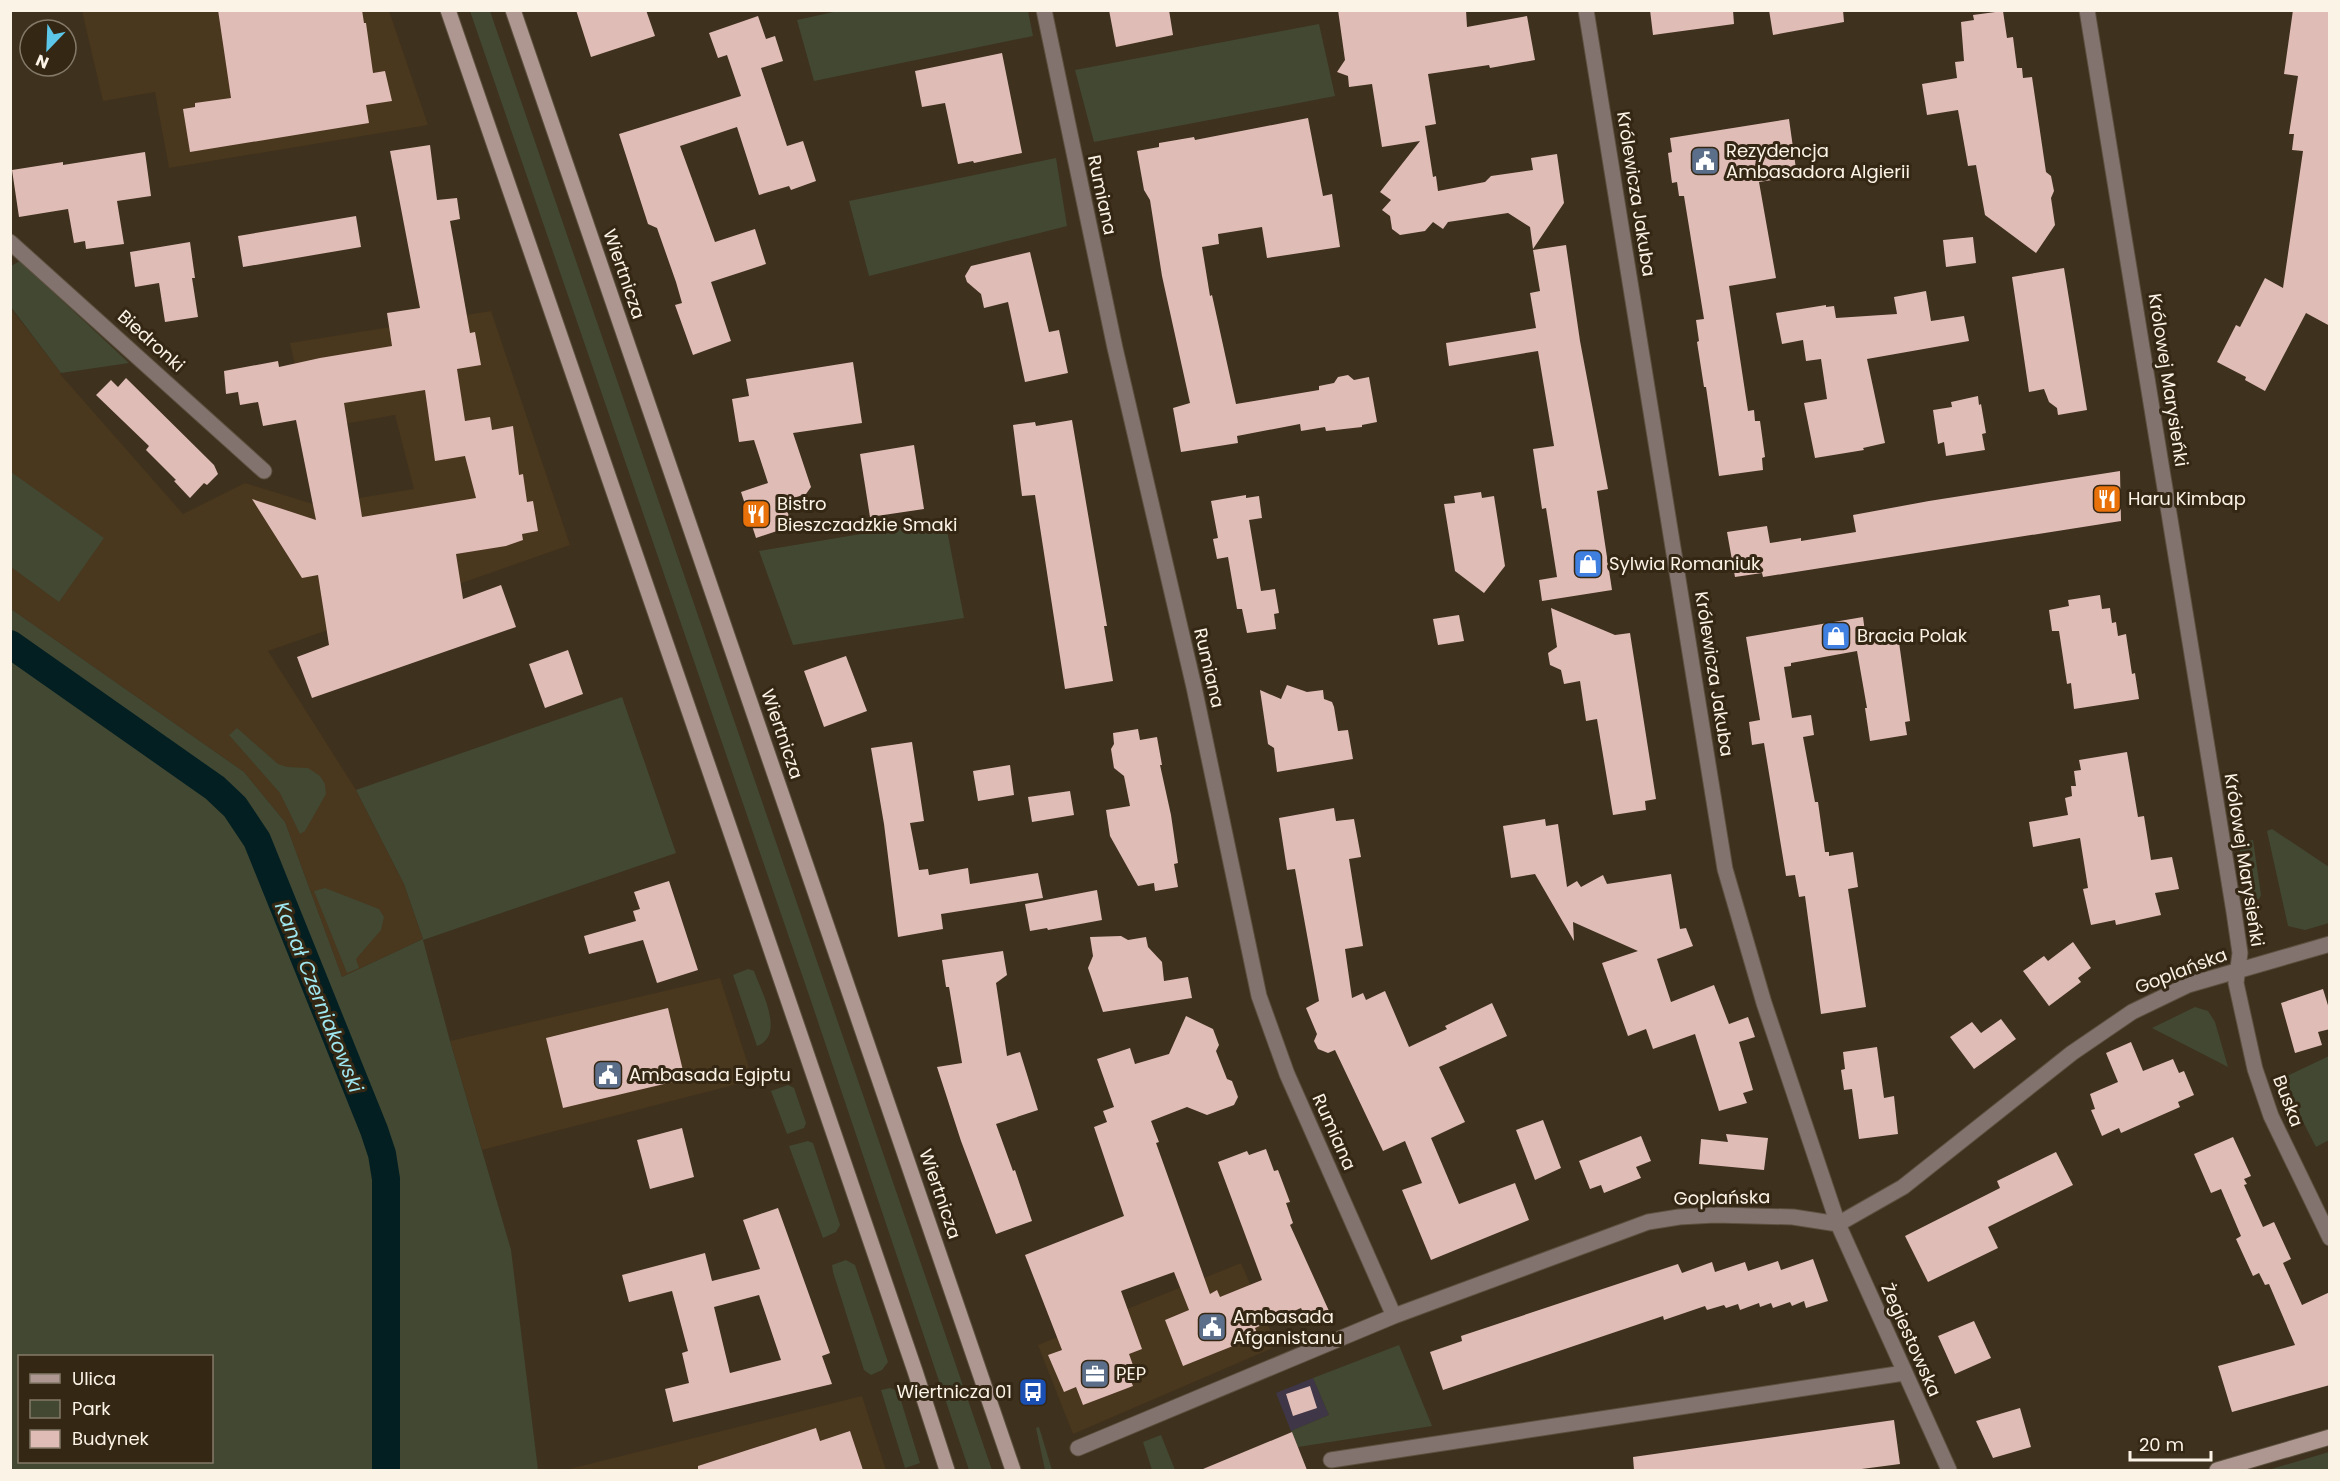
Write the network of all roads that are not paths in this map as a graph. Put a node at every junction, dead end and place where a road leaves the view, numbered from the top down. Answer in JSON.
{"nodes":[{"id":1,"x":448,"y":10,"type":"edge"},
{"id":2,"x":513,"y":10,"type":"edge"},
{"id":3,"x":1044,"y":10,"type":"edge"},
{"id":4,"x":1586,"y":10,"type":"edge"},
{"id":5,"x":2087,"y":10,"type":"edge"},
{"id":6,"x":10,"y":242,"type":"edge"},
{"id":7,"x":264,"y":471,"type":"dead end"},
{"id":8,"x":2330,"y":944,"type":"edge"},
{"id":9,"x":2238,"y":970,"type":"junction"},
{"id":10,"x":1838,"y":1224,"type":"junction"},
{"id":11,"x":2330,"y":1238,"type":"edge"},
{"id":12,"x":1394,"y":1316,"type":"junction"},
{"id":13,"x":1904,"y":1373,"type":"junction"},
{"id":14,"x":2330,"y":1437,"type":"edge"},
{"id":15,"x":1078,"y":1448,"type":"dead end"},
{"id":16,"x":1331,"y":1460,"type":"dead end"},
{"id":17,"x":947,"y":1470,"type":"edge"},
{"id":18,"x":1014,"y":1470,"type":"edge"},
{"id":19,"x":1949,"y":1470,"type":"edge"},
{"id":20,"x":2217,"y":1470,"type":"edge"}],
"edges":[{"from":1,"to":17,"type":"main road"},
{"from":2,"to":18,"type":"main road","name":"Wiertnicza"},
{"from":3,"to":12,"type":"street","name":"Rumiana"},
{"from":4,"to":10,"type":"street","name":"Królewicza Jakuba"},
{"from":5,"to":9,"type":"street","name":"Królowej Marysieńki"},
{"from":6,"to":7,"type":"street","name":"Biedronki"},
{"from":8,"to":9,"type":"street","name":"Goplańska"},
{"from":9,"to":10,"type":"street","name":"Goplańska"},
{"from":9,"to":11,"type":"street","name":"Buska"},
{"from":10,"to":12,"type":"street","name":"Goplańska"},
{"from":10,"to":13,"type":"street","name":"Żegiestowska"},
{"from":12,"to":15,"type":"street","name":"Goplańska"},
{"from":13,"to":16,"type":"street"},
{"from":13,"to":19,"type":"street","name":"Żegiestowska"},
{"from":14,"to":20,"type":"main road"}]}
